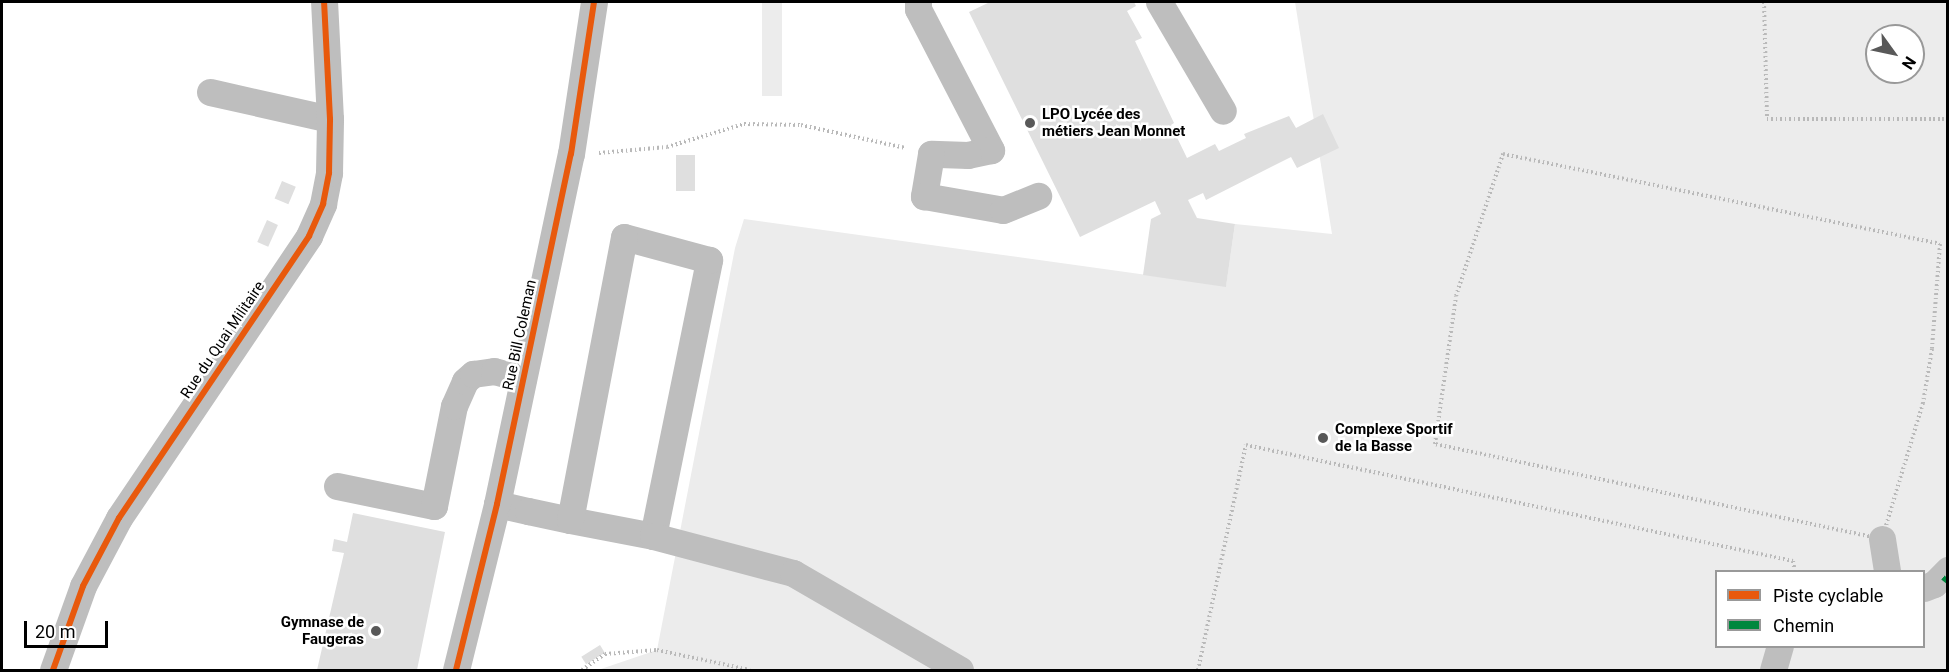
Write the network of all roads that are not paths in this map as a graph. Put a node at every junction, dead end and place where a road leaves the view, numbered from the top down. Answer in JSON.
{"nodes":[{"id":1,"x":324,"y":2,"type":"edge"},
{"id":2,"x":594,"y":2,"type":"edge"},
{"id":3,"x":918,"y":2,"type":"edge"},
{"id":4,"x":1159,"y":2,"type":"edge"},
{"id":5,"x":210,"y":92,"type":"dead end"},
{"id":6,"x":1223,"y":111,"type":"dead end"},
{"id":7,"x":330,"y":119,"type":"junction"},
{"id":8,"x":1038,"y":196,"type":"dead end"},
{"id":9,"x":523,"y":379,"type":"junction"},
{"id":10,"x":337,"y":486,"type":"dead end"},
{"id":11,"x":497,"y":504,"type":"junction"},
{"id":12,"x":570,"y":520,"type":"junction"},
{"id":13,"x":652,"y":536,"type":"junction"},
{"id":14,"x":1882,"y":539,"type":"road end"},
{"id":15,"x":1887,"y":570,"type":"edge"},
{"id":16,"x":1947,"y":570,"type":"edge"},
{"id":17,"x":1925,"y":587,"type":"edge"},
{"id":18,"x":1779,"y":648,"type":"edge"},
{"id":19,"x":53,"y":670,"type":"edge"},
{"id":20,"x":456,"y":670,"type":"edge"},
{"id":21,"x":960,"y":670,"type":"edge"},
{"id":22,"x":1773,"y":670,"type":"edge"}],
"edges":[{"from":1,"to":7,"type":"street","name":"Rue du Quai Militaire"},
{"from":2,"to":9,"type":"street","name":"Rue Bill Coleman"},
{"from":3,"to":8,"type":"street"},
{"from":4,"to":6,"type":"street"},
{"from":5,"to":7,"type":"street"},
{"from":7,"to":19,"type":"street","name":"Rue du Quai Militaire"},
{"from":9,"to":10,"type":"street"},
{"from":9,"to":11,"type":"street","name":"Rue Bill Coleman"},
{"from":11,"to":12,"type":"street"},
{"from":11,"to":20,"type":"street","name":"Rue Bill Coleman"},
{"from":12,"to":13,"type":"street"},
{"from":12,"to":13,"type":"street"},
{"from":13,"to":21,"type":"street"},
{"from":14,"to":15,"type":"street"},
{"from":16,"to":17,"type":"street"},
{"from":18,"to":22,"type":"street"}]}
